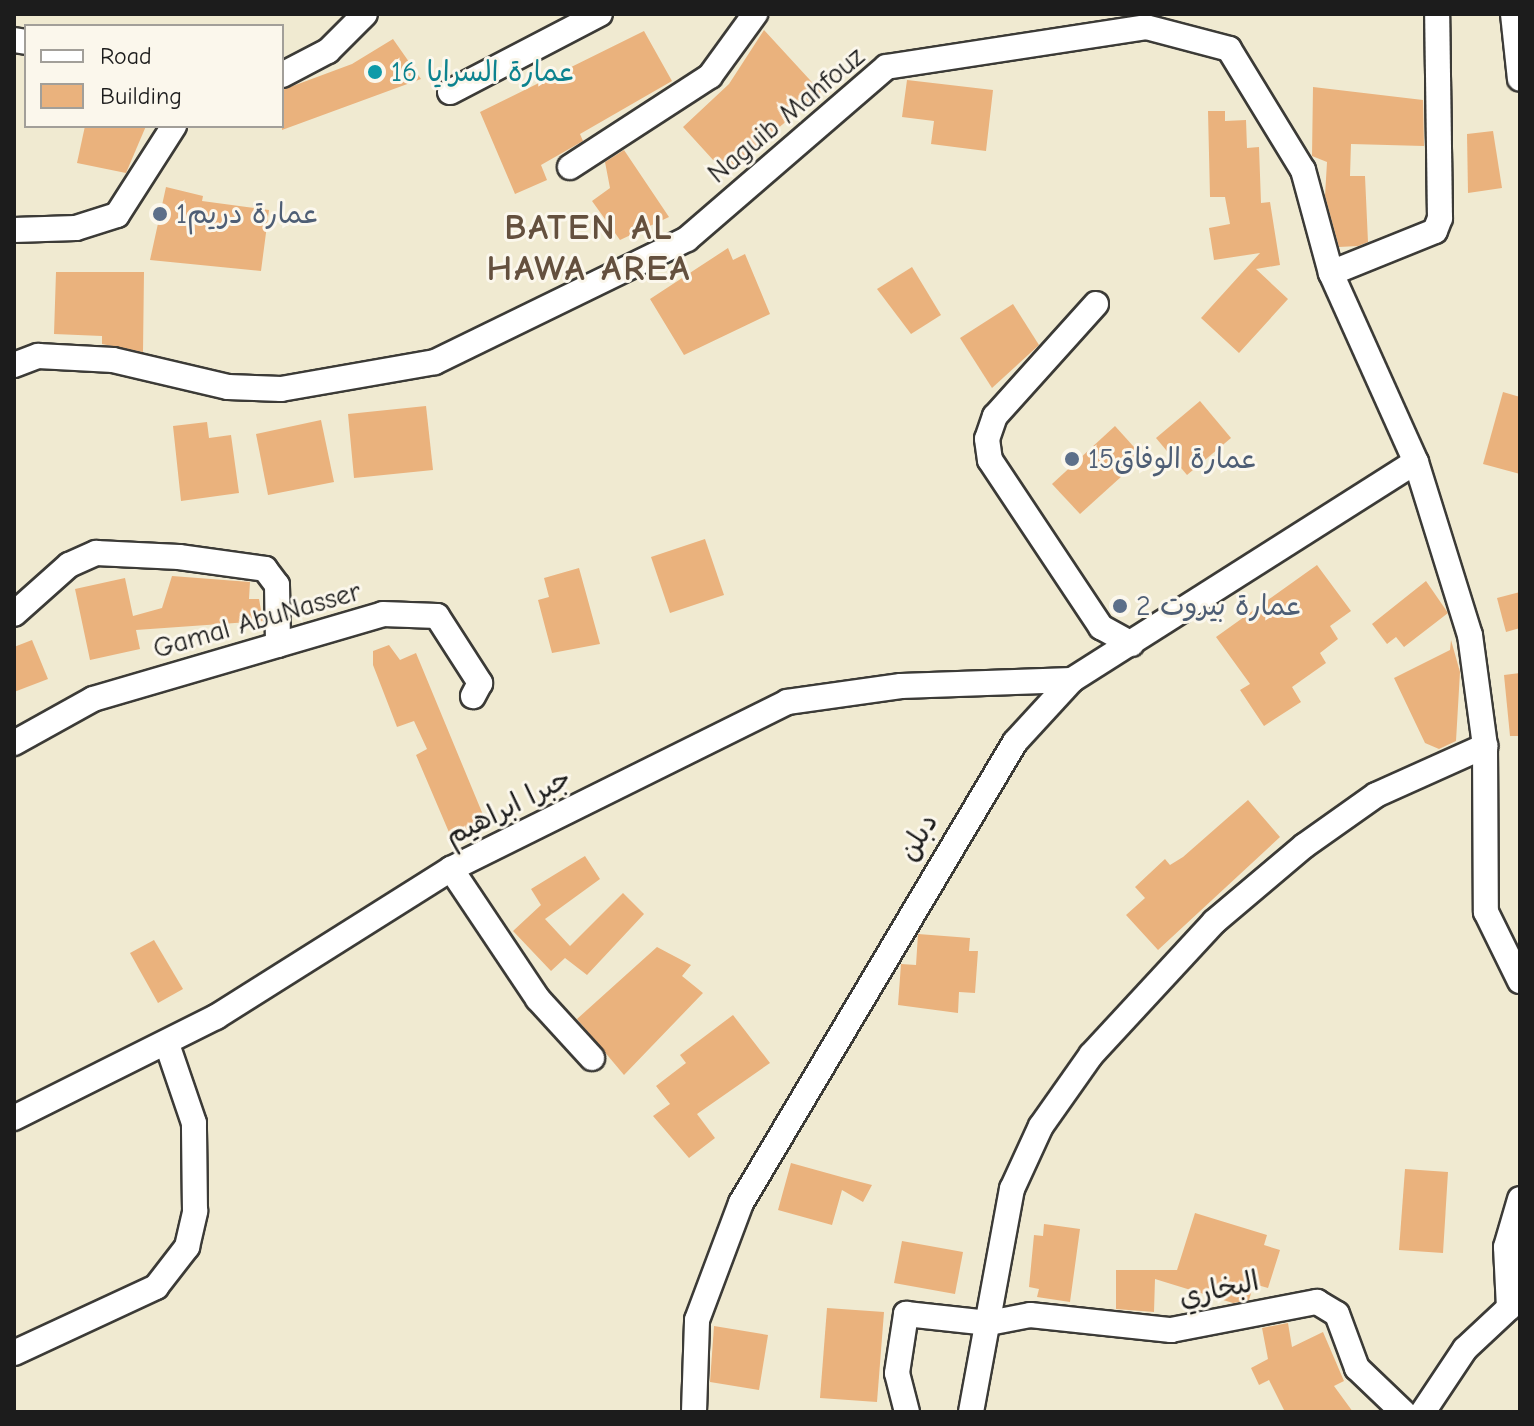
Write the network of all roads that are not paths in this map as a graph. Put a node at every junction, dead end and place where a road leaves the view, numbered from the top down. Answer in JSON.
{"nodes":[{"id":1,"x":365,"y":14,"type":"edge"},
{"id":2,"x":600,"y":14,"type":"edge"},
{"id":3,"x":755,"y":14,"type":"edge"},
{"id":4,"x":1437,"y":14,"type":"edge"},
{"id":5,"x":1513,"y":14,"type":"edge"},
{"id":6,"x":284,"y":74,"type":"edge"},
{"id":7,"x":1520,"y":79,"type":"edge"},
{"id":8,"x":450,"y":92,"type":"dead end"},
{"id":9,"x":173,"y":128,"type":"edge"},
{"id":10,"x":570,"y":167,"type":"dead end"},
{"id":11,"x":14,"y":230,"type":"edge"},
{"id":12,"x":1331,"y":273,"type":"junction"},
{"id":13,"x":1096,"y":304,"type":"dead end"},
{"id":14,"x":14,"y":365,"type":"edge"},
{"id":15,"x":1416,"y":462,"type":"junction"},
{"id":16,"x":14,"y":614,"type":"edge"},
{"id":17,"x":1132,"y":644,"type":"junction"},
{"id":18,"x":278,"y":645,"type":"junction"},
{"id":19,"x":1072,"y":680,"type":"junction"},
{"id":20,"x":473,"y":696,"type":"dead end"},
{"id":21,"x":14,"y":743,"type":"edge"},
{"id":22,"x":1485,"y":746,"type":"junction"},
{"id":23,"x":451,"y":869,"type":"junction"},
{"id":24,"x":1520,"y":981,"type":"edge"},
{"id":25,"x":167,"y":1044,"type":"junction"},
{"id":26,"x":592,"y":1058,"type":"dead end"},
{"id":27,"x":14,"y":1118,"type":"edge"},
{"id":28,"x":1520,"y":1199,"type":"edge"},
{"id":29,"x":1515,"y":1313,"type":"edge"},
{"id":30,"x":989,"y":1323,"type":"junction"},
{"id":31,"x":14,"y":1353,"type":"edge"},
{"id":32,"x":694,"y":1412,"type":"edge"},
{"id":33,"x":907,"y":1412,"type":"edge"},
{"id":34,"x":971,"y":1412,"type":"edge"},
{"id":35,"x":1403,"y":1412,"type":"edge"},
{"id":36,"x":1423,"y":1412,"type":"edge"}],
"edges":[{"from":1,"to":6,"type":"street"},
{"from":2,"to":8,"type":"street"},
{"from":3,"to":10,"type":"street"},
{"from":4,"to":12,"type":"street"},
{"from":5,"to":7,"type":"street"},
{"from":9,"to":11,"type":"street"},
{"from":12,"to":14,"type":"street","name":"Naguib Mahfouz"},
{"from":12,"to":15,"type":"street","name":"Naguib Mahfouz"},
{"from":13,"to":17,"type":"street"},
{"from":15,"to":17,"type":"street","name":"دبلن"},
{"from":15,"to":22,"type":"street","name":"Naguib Mahfouz"},
{"from":16,"to":18,"type":"street"},
{"from":17,"to":19,"type":"street","name":"دبلن"},
{"from":18,"to":20,"type":"street","name":"Gamal AbuNasser"},
{"from":18,"to":21,"type":"street","name":"Gamal AbuNasser"},
{"from":19,"to":23,"type":"street","name":"جبرا ابراهيم"},
{"from":19,"to":32,"type":"street","name":"دبلن"},
{"from":22,"to":24,"type":"street","name":"Naguib Mahfouz"},
{"from":22,"to":30,"type":"street"},
{"from":23,"to":25,"type":"street","name":"جبرا ابراهيم"},
{"from":23,"to":26,"type":"street"},
{"from":25,"to":27,"type":"street","name":"جبرا ابراهيم"},
{"from":25,"to":31,"type":"street"},
{"from":28,"to":29,"type":"street"},
{"from":29,"to":36,"type":"street"},
{"from":30,"to":33,"type":"street"},
{"from":30,"to":34,"type":"street"},
{"from":30,"to":35,"type":"street","name":"البخاري"}]}
